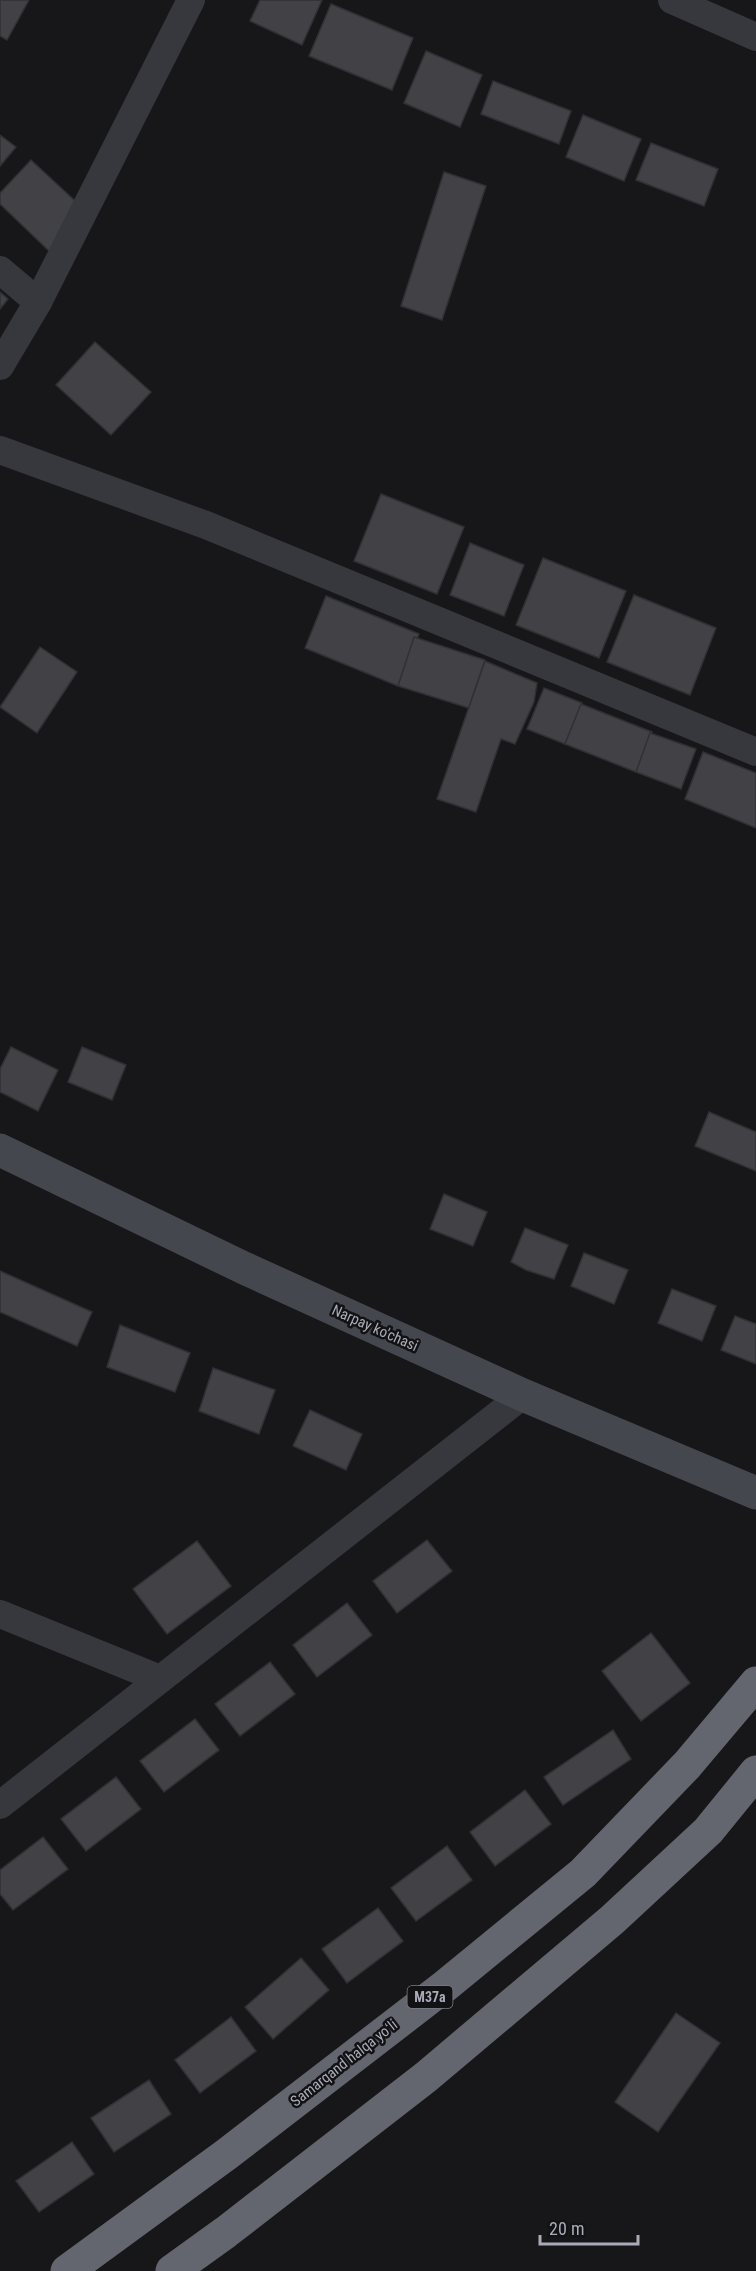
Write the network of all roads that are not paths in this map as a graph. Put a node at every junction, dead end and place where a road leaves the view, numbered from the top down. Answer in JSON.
{"nodes":[{"id":1,"x":191,"y":0,"type":"edge"},
{"id":2,"x":672,"y":0,"type":"edge"},
{"id":3,"x":756,"y":37,"type":"edge"},
{"id":4,"x":0,"y":270,"type":"edge"},
{"id":5,"x":38,"y":302,"type":"junction"},
{"id":6,"x":0,"y":366,"type":"edge"},
{"id":7,"x":0,"y":450,"type":"edge"},
{"id":8,"x":756,"y":752,"type":"edge"},
{"id":9,"x":0,"y":1150,"type":"edge"},
{"id":10,"x":523,"y":1395,"type":"junction"},
{"id":11,"x":756,"y":1493,"type":"edge"},
{"id":12,"x":0,"y":1614,"type":"edge"},
{"id":13,"x":160,"y":1679,"type":"junction"},
{"id":14,"x":756,"y":1683,"type":"edge"},
{"id":15,"x":756,"y":1772,"type":"edge"},
{"id":16,"x":0,"y":1805,"type":"edge"},
{"id":17,"x":67,"y":2271,"type":"edge"},
{"id":18,"x":172,"y":2271,"type":"edge"}],
"edges":[{"from":1,"to":5,"type":"street"},
{"from":2,"to":3,"type":"street"},
{"from":4,"to":5,"type":"street"},
{"from":5,"to":6,"type":"street"},
{"from":7,"to":8,"type":"street"},
{"from":9,"to":10,"type":"street","name":"Narpay ko'chasi"},
{"from":10,"to":11,"type":"street","name":"Narpay ko'chasi"},
{"from":10,"to":13,"type":"street"},
{"from":12,"to":13,"type":"street"},
{"from":13,"to":16,"type":"street"},
{"from":14,"to":17,"type":"highway","name":"Samarqand halqa yoʻli","number":"M37a"},
{"from":15,"to":18,"type":"highway"}]}
